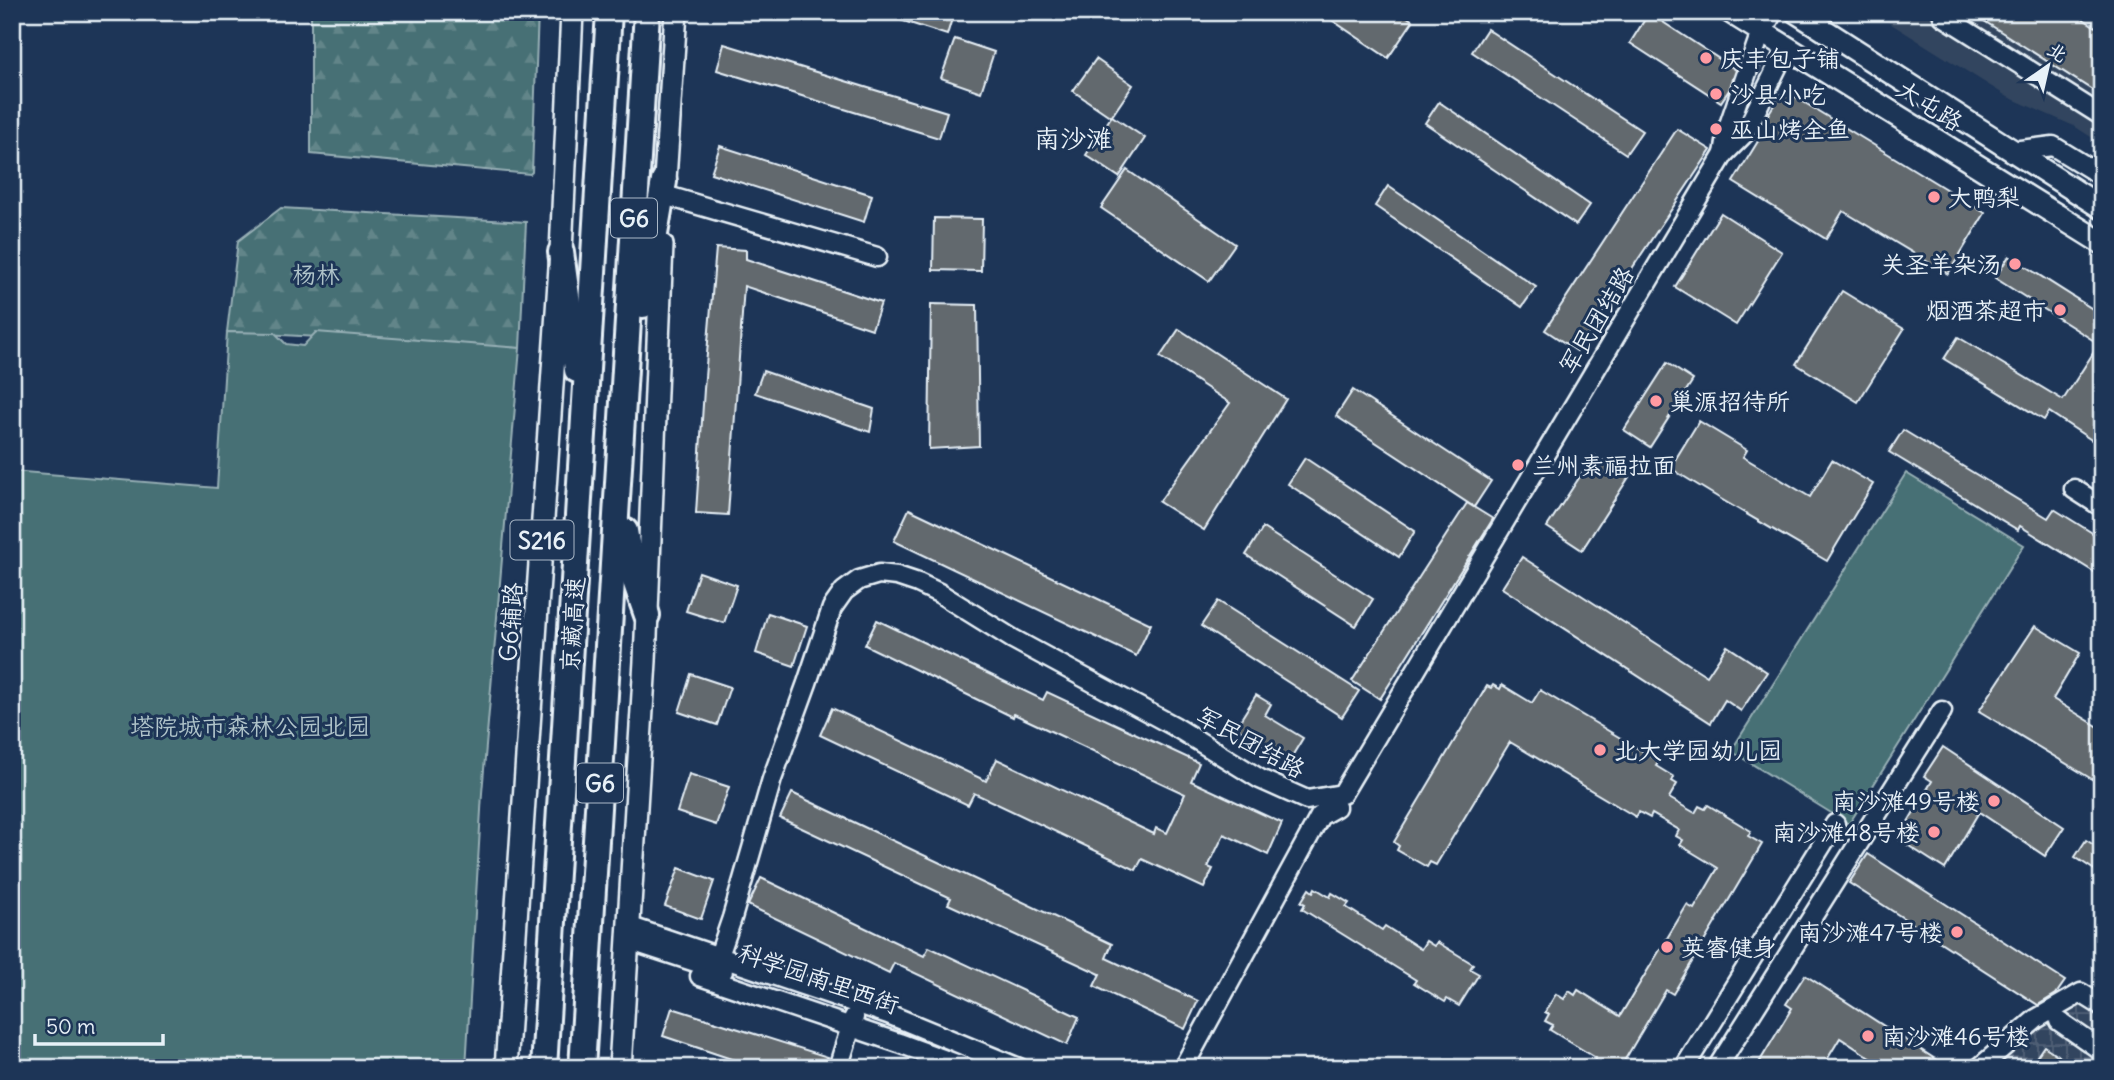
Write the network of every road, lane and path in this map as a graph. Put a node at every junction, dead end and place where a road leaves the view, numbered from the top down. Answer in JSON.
{"nodes":[{"id":1,"x":572,"y":12,"type":"edge"},
{"id":2,"x":609,"y":12,"type":"edge"},
{"id":3,"x":647,"y":12,"type":"edge"},
{"id":4,"x":676,"y":12,"type":"edge"},
{"id":5,"x":1730,"y":12,"type":"edge"},
{"id":6,"x":1942,"y":12,"type":"edge"},
{"id":7,"x":1801,"y":14,"type":"edge"},
{"id":8,"x":1766,"y":22,"type":"edge"},
{"id":9,"x":1787,"y":47,"type":"junction"},
{"id":10,"x":2102,"y":116,"type":"edge"},
{"id":11,"x":2012,"y":151,"type":"junction"},
{"id":12,"x":1724,"y":154,"type":"junction"},
{"id":13,"x":2102,"y":176,"type":"edge"},
{"id":14,"x":664,"y":188,"type":"junction"},
{"id":15,"x":2102,"y":208,"type":"edge"},
{"id":16,"x":2102,"y":243,"type":"edge"},
{"id":17,"x":561,"y":252,"type":"junction"},
{"id":18,"x":877,"y":257,"type":"dead end"},
{"id":19,"x":622,"y":423,"type":"junction"},
{"id":20,"x":585,"y":426,"type":"junction"},
{"id":21,"x":2074,"y":489,"type":"dead end"},
{"id":22,"x":617,"y":498,"type":"junction"},
{"id":23,"x":2102,"y":507,"type":"edge"},
{"id":24,"x":647,"y":615,"type":"junction"},
{"id":25,"x":1942,"y":711,"type":"dead end"},
{"id":26,"x":1336,"y":807,"type":"dead end"},
{"id":27,"x":1835,"y":824,"type":"dead end"},
{"id":28,"x":628,"y":939,"type":"junction"},
{"id":29,"x":715,"y":968,"type":"junction"},
{"id":30,"x":2102,"y":1006,"type":"edge"},
{"id":31,"x":854,"y":1015,"type":"junction"},
{"id":32,"x":2059,"y":1021,"type":"dead end"},
{"id":33,"x":2102,"y":1051,"type":"edge"},
{"id":34,"x":506,"y":1068,"type":"edge"},
{"id":35,"x":544,"y":1068,"type":"edge"},
{"id":36,"x":582,"y":1068,"type":"edge"},
{"id":37,"x":620,"y":1068,"type":"edge"},
{"id":38,"x":838,"y":1068,"type":"edge"},
{"id":39,"x":967,"y":1068,"type":"edge"},
{"id":40,"x":993,"y":1068,"type":"edge"},
{"id":41,"x":1019,"y":1068,"type":"edge"},
{"id":42,"x":1183,"y":1068,"type":"edge"},
{"id":43,"x":1684,"y":1068,"type":"edge"},
{"id":44,"x":1717,"y":1068,"type":"edge"},
{"id":45,"x":1979,"y":1068,"type":"edge"}],
"edges":[{"from":1,"to":17,"type":"main road","name":"G6辅路","number":"S216"},
{"from":2,"to":20,"type":"highway","name":"京藏高速","number":"G6"},
{"from":3,"to":19,"type":"highway","name":"京藏高速","number":"G6"},
{"from":4,"to":14,"type":"main road"},
{"from":5,"to":8,"type":"main road","name":"大屯路"},
{"from":6,"to":10,"type":"street"},
{"from":7,"to":9,"type":"main road"},
{"from":7,"to":11,"type":"main road","name":"大屯路"},
{"from":8,"to":9,"type":"main road","name":"大屯路"},
{"from":8,"to":12,"type":"street","name":"军民团结路"},
{"from":9,"to":12,"type":"street","name":"军民团结路"},
{"from":9,"to":16,"type":"main road","name":"大屯路"},
{"from":11,"to":13,"type":"street"},
{"from":11,"to":15,"type":"main road","name":"大屯路"},
{"from":12,"to":29,"type":"street","name":"军民团结路"},
{"from":14,"to":18,"type":"street"},
{"from":14,"to":19,"type":"highway"},
{"from":14,"to":24,"type":"main road"},
{"from":17,"to":20,"type":"highway"},
{"from":17,"to":34,"type":"main road","name":"G6辅路","number":"S216"},
{"from":19,"to":22,"type":"highway","name":"京藏高速","number":"G6"},
{"from":20,"to":35,"type":"highway","name":"京藏高速","number":"G6"},
{"from":21,"to":23,"type":"street"},
{"from":22,"to":24,"type":"highway"},
{"from":22,"to":36,"type":"highway","name":"京藏高速","number":"G6"},
{"from":24,"to":28,"type":"main road"},
{"from":25,"to":44,"type":"street"},
{"from":26,"to":42,"type":"street"},
{"from":27,"to":43,"type":"street"},
{"from":28,"to":29,"type":"street"},
{"from":28,"to":29,"type":"street"},
{"from":28,"to":37,"type":"main road"},
{"from":29,"to":31,"type":"street","name":"科学园南里西街"},
{"from":30,"to":45,"type":"street"},
{"from":31,"to":38,"type":"street"},
{"from":31,"to":39,"type":"street"},
{"from":31,"to":40,"type":"street","name":"科学园南里西街"},
{"from":31,"to":41,"type":"street"},
{"from":32,"to":33,"type":"street"}]}
